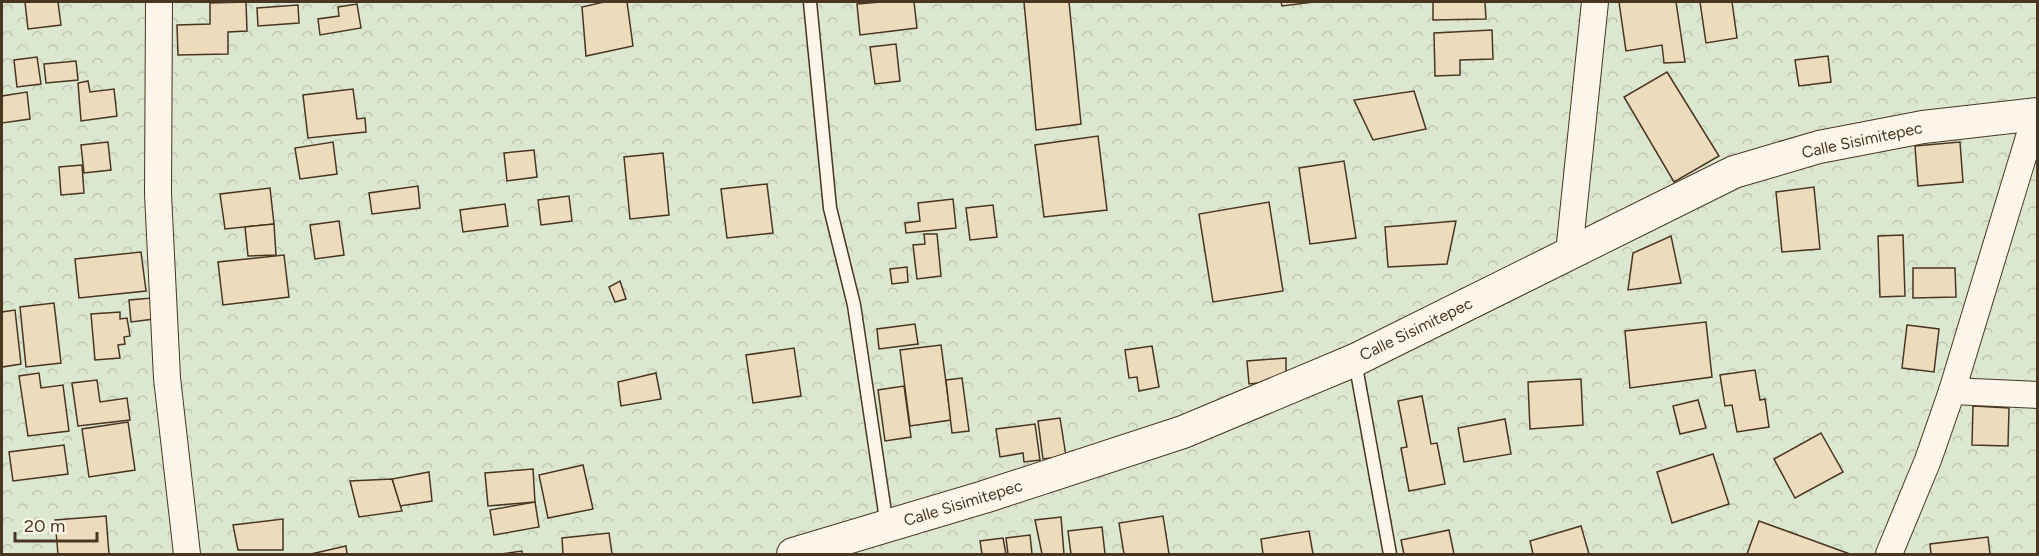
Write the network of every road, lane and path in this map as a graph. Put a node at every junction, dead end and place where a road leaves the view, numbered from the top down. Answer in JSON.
{"nodes":[{"id":1,"x":159,"y":2,"type":"edge"},
{"id":2,"x":810,"y":2,"type":"edge"},
{"id":3,"x":1595,"y":2,"type":"edge"},
{"id":4,"x":2036,"y":114,"type":"edge"},
{"id":5,"x":1569,"y":253,"type":"junction"},
{"id":6,"x":1355,"y":360,"type":"junction"},
{"id":7,"x":1952,"y":391,"type":"junction"},
{"id":8,"x":2037,"y":395,"type":"edge"},
{"id":9,"x":887,"y":527,"type":"junction"},
{"id":10,"x":187,"y":555,"type":"edge"},
{"id":11,"x":793,"y":555,"type":"edge"},
{"id":12,"x":1390,"y":555,"type":"edge"},
{"id":13,"x":1889,"y":555,"type":"edge"}],
"edges":[{"from":1,"to":10,"type":"street"},
{"from":2,"to":9,"type":"lane"},
{"from":3,"to":5,"type":"street"},
{"from":4,"to":5,"type":"street","name":"Calle Sisimitepec"},
{"from":4,"to":7,"type":"street"},
{"from":5,"to":6,"type":"street","name":"Calle Sisimitepec"},
{"from":6,"to":9,"type":"street","name":"Calle Sisimitepec"},
{"from":6,"to":12,"type":"lane"},
{"from":7,"to":8,"type":"street"},
{"from":7,"to":13,"type":"street"},
{"from":9,"to":11,"type":"street","name":"Calle Sisimitepec"}]}
